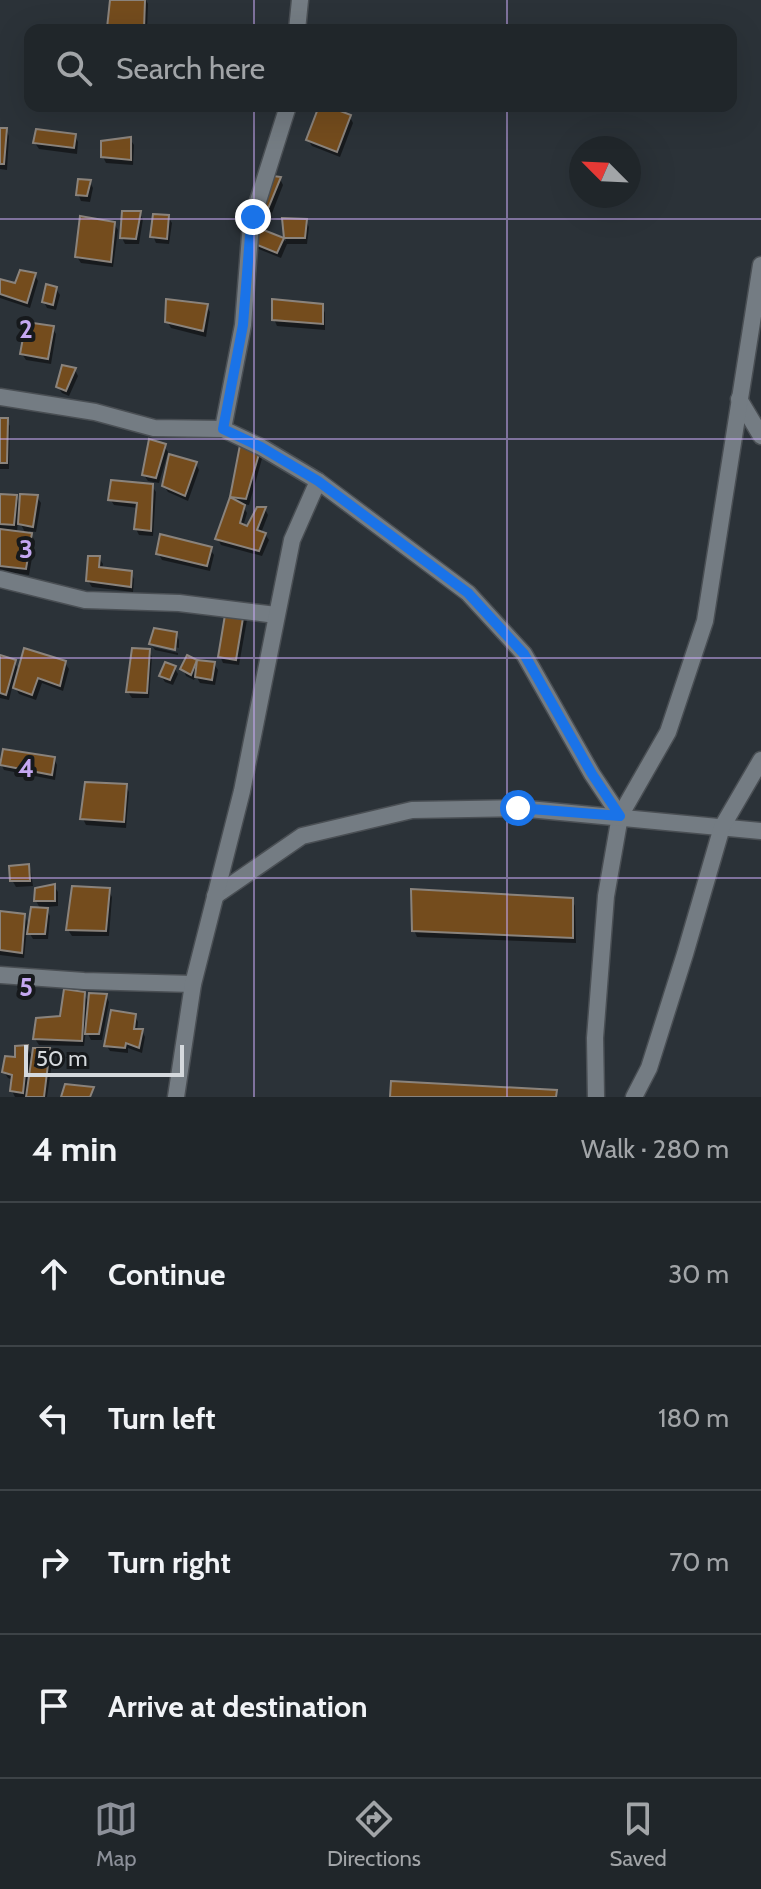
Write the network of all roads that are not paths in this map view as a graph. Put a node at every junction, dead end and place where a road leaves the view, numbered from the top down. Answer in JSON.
{"nodes":[{"id":1,"x":300,"y":0,"type":"edge"},
{"id":2,"x":298,"y":24,"type":"edge"},
{"id":3,"x":286,"y":112,"type":"edge"},
{"id":4,"x":761,"y":265,"type":"edge"},
{"id":5,"x":0,"y":397,"type":"edge"},
{"id":6,"x":739,"y":399,"type":"junction"},
{"id":7,"x":223,"y":429,"type":"junction"},
{"id":8,"x":761,"y":436,"type":"edge"},
{"id":9,"x":318,"y":481,"type":"junction"},
{"id":10,"x":0,"y":579,"type":"edge"},
{"id":11,"x":276,"y":615,"type":"junction"},
{"id":12,"x":761,"y":760,"type":"edge"},
{"id":13,"x":620,"y":816,"type":"junction"},
{"id":14,"x":722,"y":827,"type":"junction"},
{"id":15,"x":761,"y":831,"type":"edge"},
{"id":16,"x":215,"y":896,"type":"junction"},
{"id":17,"x":0,"y":975,"type":"edge"},
{"id":18,"x":193,"y":984,"type":"junction"},
{"id":19,"x":176,"y":1097,"type":"edge"},
{"id":20,"x":596,"y":1097,"type":"edge"},
{"id":21,"x":634,"y":1097,"type":"edge"}],
"edges":[{"from":1,"to":2,"type":"street"},
{"from":3,"to":7,"type":"street"},
{"from":4,"to":6,"type":"street"},
{"from":5,"to":7,"type":"street"},
{"from":6,"to":8,"type":"street"},
{"from":6,"to":13,"type":"street"},
{"from":7,"to":9,"type":"street"},
{"from":9,"to":11,"type":"street"},
{"from":9,"to":13,"type":"street"},
{"from":10,"to":11,"type":"street"},
{"from":11,"to":16,"type":"street"},
{"from":12,"to":14,"type":"street"},
{"from":13,"to":14,"type":"street"},
{"from":13,"to":16,"type":"street"},
{"from":13,"to":20,"type":"street"},
{"from":14,"to":15,"type":"street"},
{"from":14,"to":21,"type":"street"},
{"from":16,"to":18,"type":"street"},
{"from":17,"to":18,"type":"street"},
{"from":18,"to":19,"type":"street"}]}
